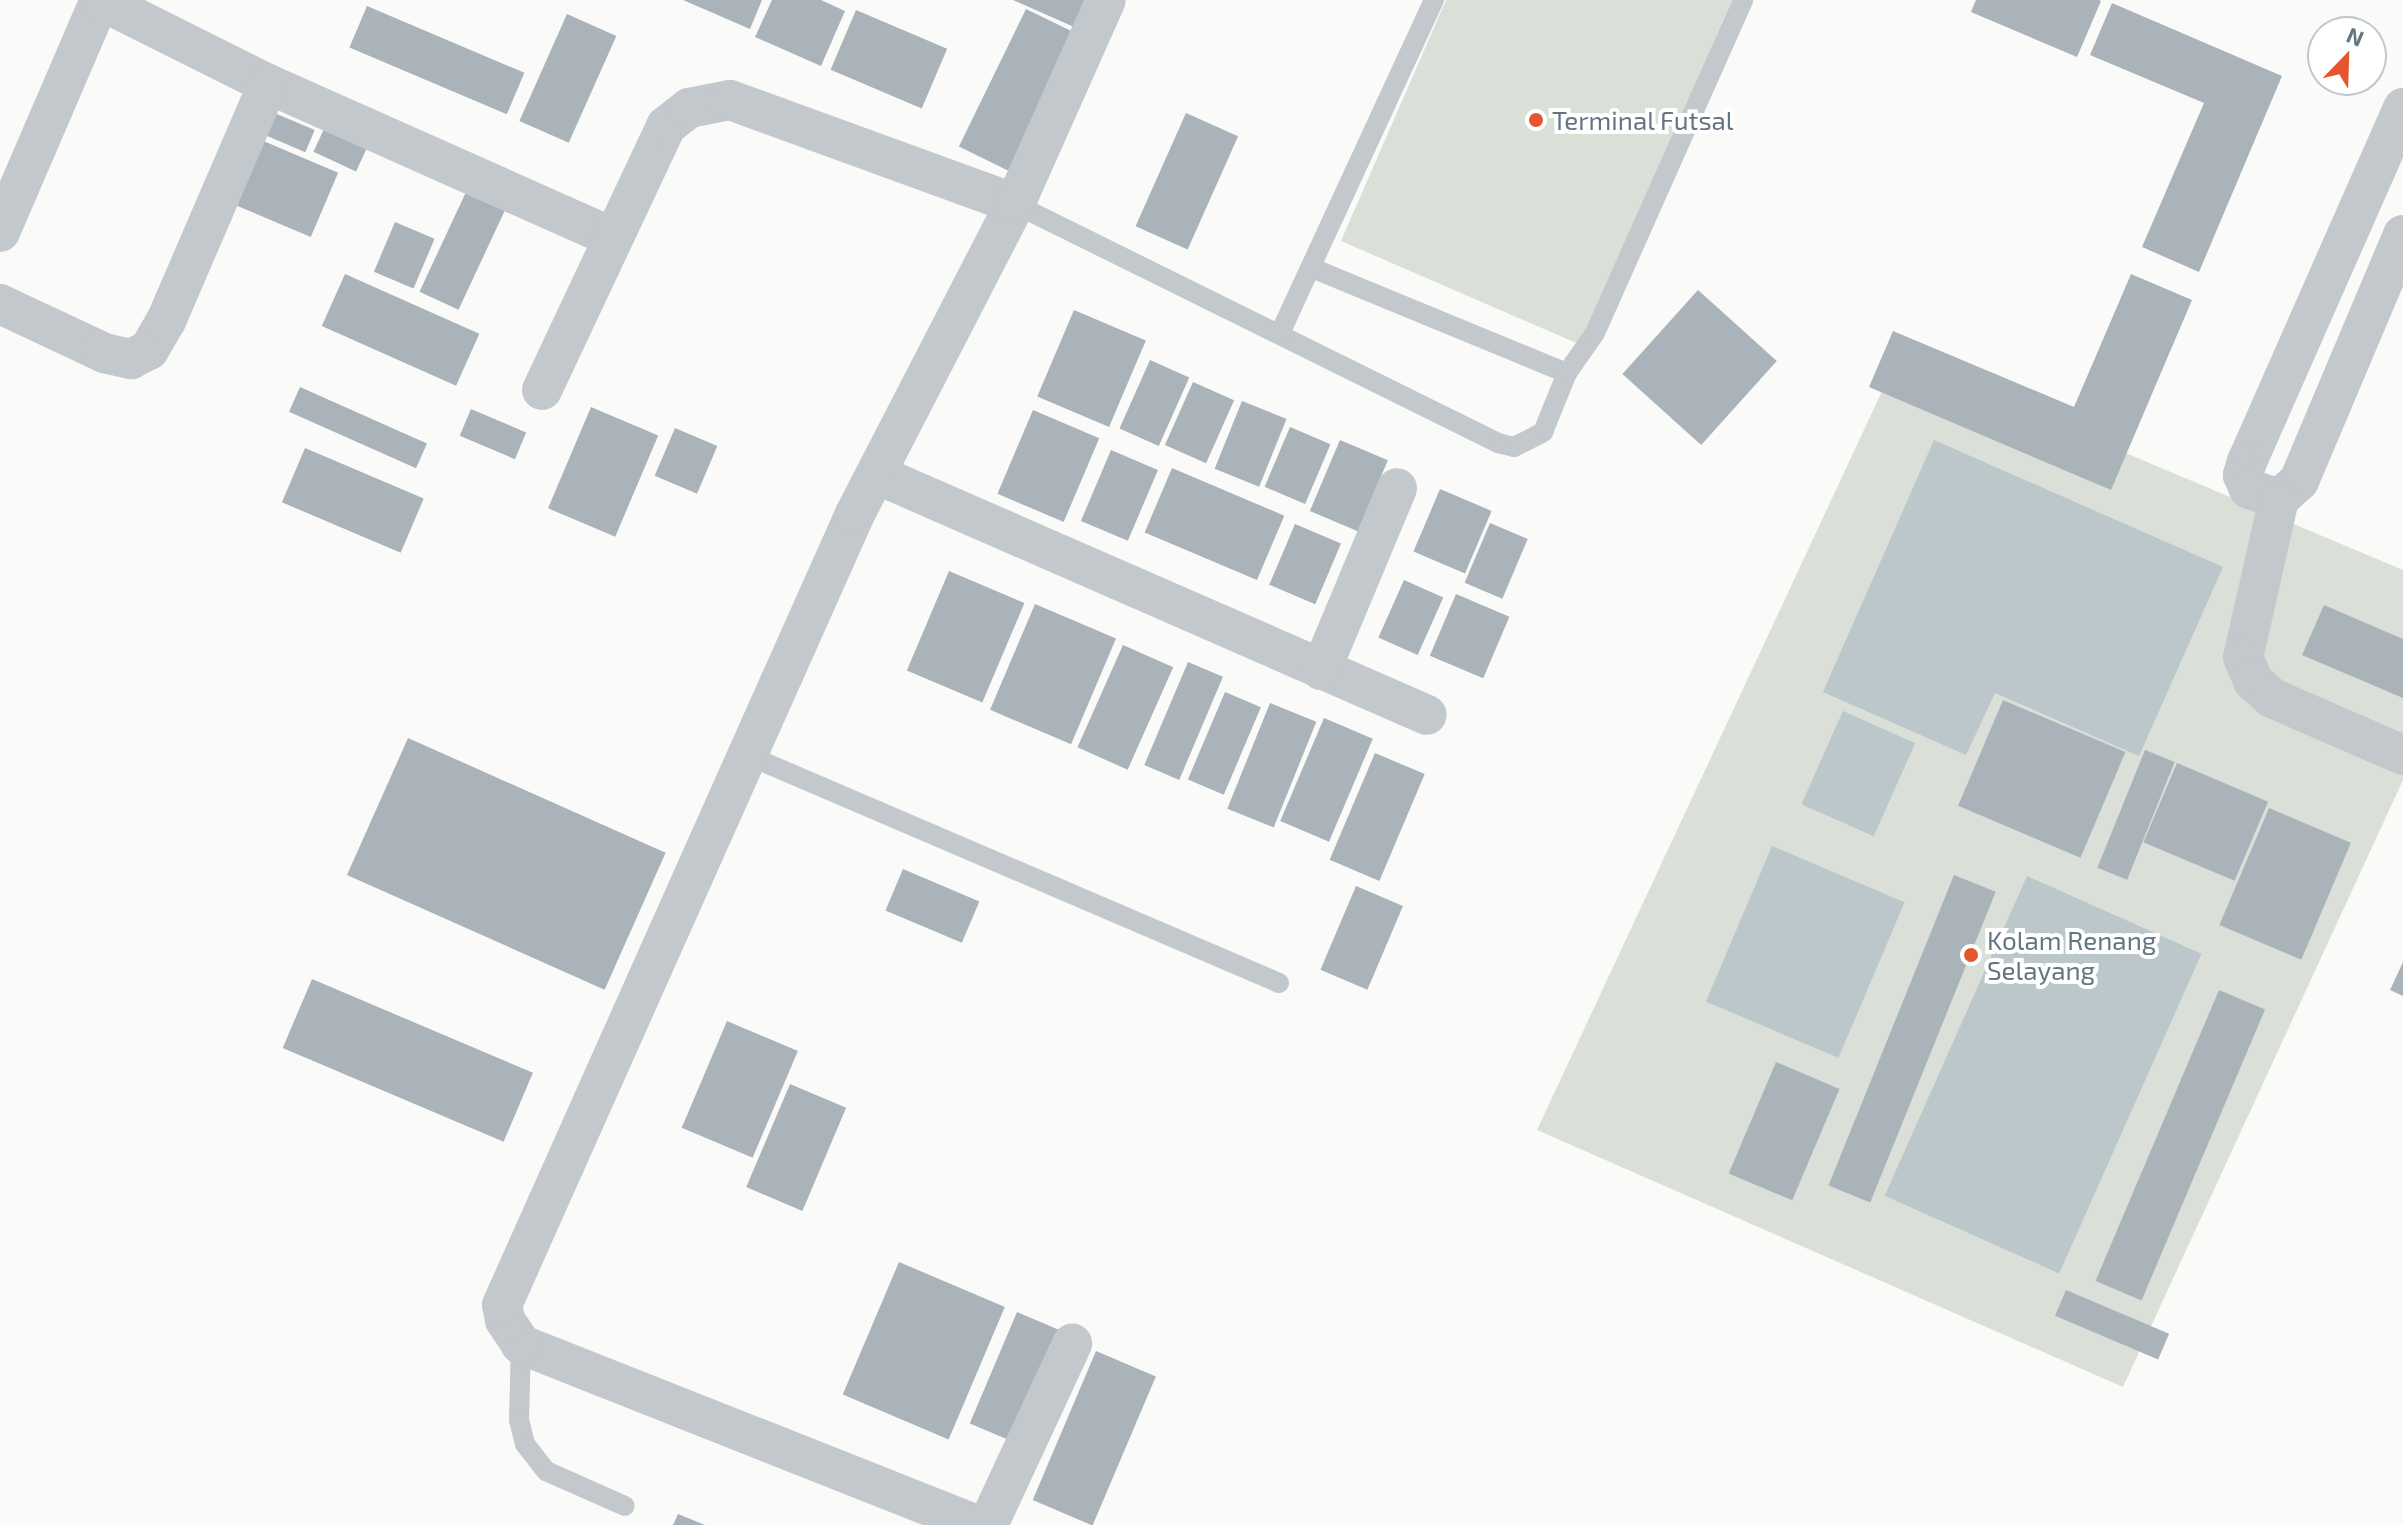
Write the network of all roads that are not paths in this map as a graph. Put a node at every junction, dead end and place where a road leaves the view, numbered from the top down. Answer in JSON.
{"nodes":[{"id":1,"x":1106,"y":0,"type":"edge"},
{"id":2,"x":1434,"y":0,"type":"edge"},
{"id":3,"x":1743,"y":0,"type":"edge"},
{"id":4,"x":268,"y":84,"type":"junction"},
{"id":5,"x":2403,"y":108,"type":"edge"},
{"id":6,"x":2392,"y":160,"type":"edge"},
{"id":7,"x":1015,"y":204,"type":"junction"},
{"id":8,"x":0,"y":232,"type":"edge"},
{"id":9,"x":2403,"y":235,"type":"edge"},
{"id":10,"x":612,"y":237,"type":"junction"},
{"id":11,"x":1312,"y":268,"type":"junction"},
{"id":12,"x":0,"y":304,"type":"edge"},
{"id":13,"x":1281,"y":331,"type":"junction"},
{"id":14,"x":1567,"y":373,"type":"junction"},
{"id":15,"x":542,"y":390,"type":"dead end"},
{"id":16,"x":876,"y":474,"type":"junction"},
{"id":17,"x":1397,"y":488,"type":"dead end"},
{"id":18,"x":2279,"y":499,"type":"junction"},
{"id":19,"x":1321,"y":670,"type":"junction"},
{"id":20,"x":1427,"y":715,"type":"dead end"},
{"id":21,"x":745,"y":754,"type":"junction"},
{"id":22,"x":2403,"y":755,"type":"edge"},
{"id":23,"x":1279,"y":983,"type":"dead end"},
{"id":24,"x":521,"y":1344,"type":"junction"},
{"id":25,"x":1072,"y":1344,"type":"dead end"},
{"id":26,"x":625,"y":1506,"type":"dead end"},
{"id":27,"x":977,"y":1525,"type":"edge"},
{"id":28,"x":988,"y":1525,"type":"edge"}],
"edges":[{"from":1,"to":7,"type":"street"},
{"from":2,"to":11,"type":"lane"},
{"from":3,"to":14,"type":"lane"},
{"from":4,"to":8,"type":"street"},
{"from":4,"to":10,"type":"street"},
{"from":4,"to":12,"type":"street"},
{"from":5,"to":6,"type":"street"},
{"from":6,"to":18,"type":"street"},
{"from":7,"to":10,"type":"street"},
{"from":7,"to":13,"type":"lane"},
{"from":7,"to":16,"type":"street"},
{"from":9,"to":18,"type":"street"},
{"from":10,"to":15,"type":"street"},
{"from":11,"to":13,"type":"lane"},
{"from":11,"to":14,"type":"lane"},
{"from":13,"to":14,"type":"lane"},
{"from":16,"to":19,"type":"street"},
{"from":16,"to":21,"type":"street"},
{"from":17,"to":19,"type":"street"},
{"from":18,"to":22,"type":"street"},
{"from":19,"to":20,"type":"street"},
{"from":21,"to":23,"type":"lane"},
{"from":21,"to":24,"type":"street"},
{"from":24,"to":26,"type":"lane"},
{"from":24,"to":27,"type":"street"},
{"from":25,"to":28,"type":"street"}]}
